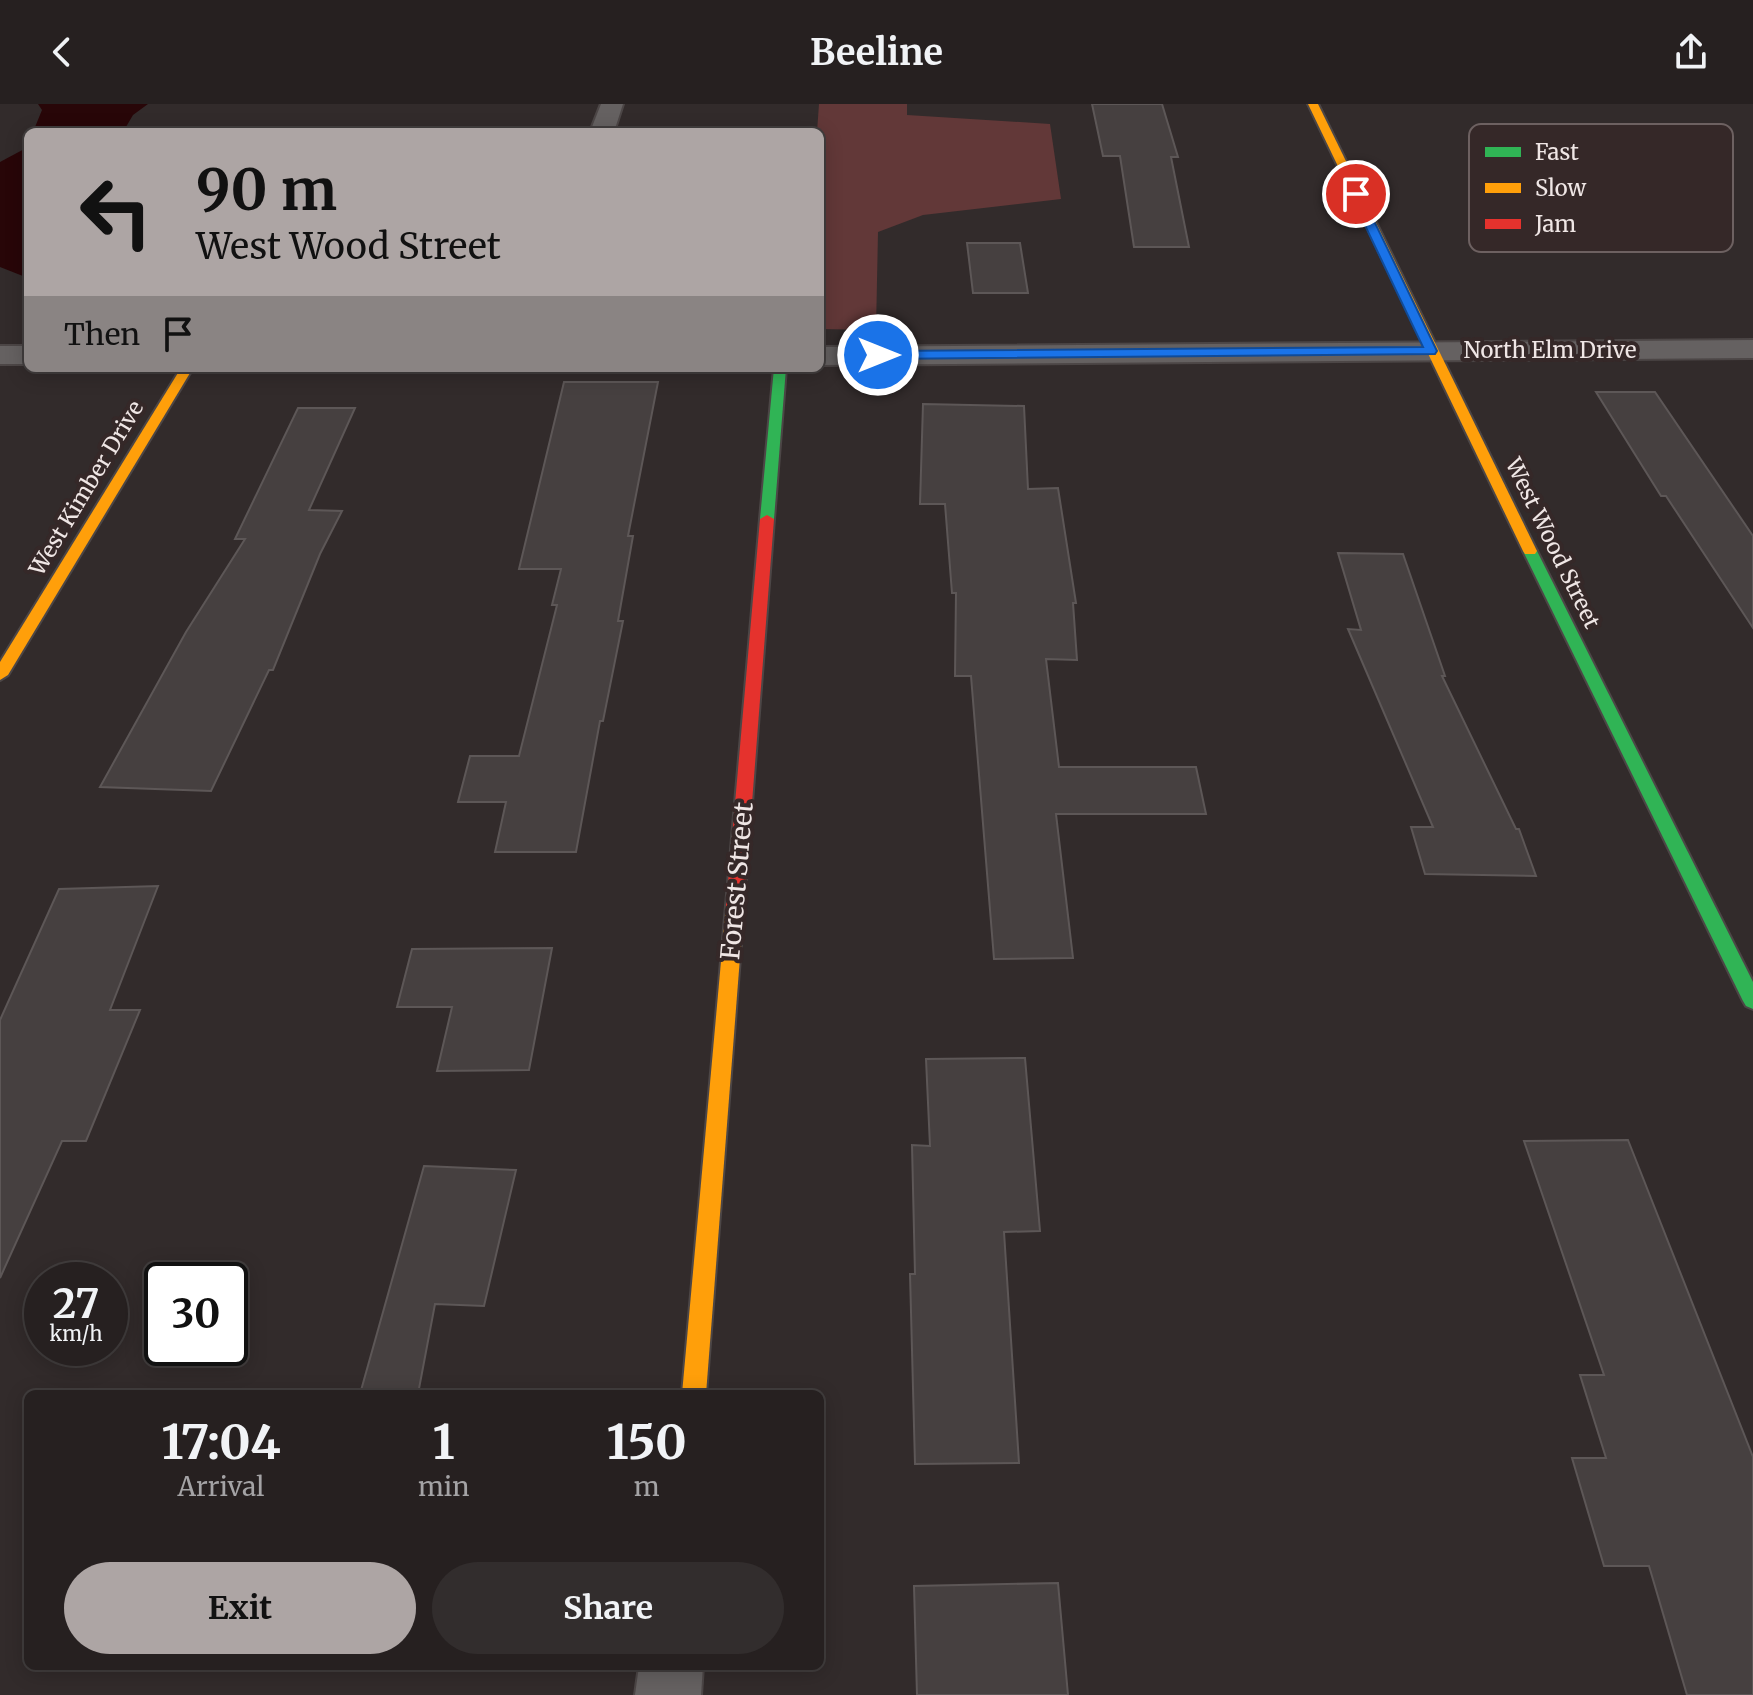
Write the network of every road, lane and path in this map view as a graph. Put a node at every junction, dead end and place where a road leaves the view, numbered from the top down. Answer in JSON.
{"nodes":[{"id":1,"x":612,"y":104,"type":"edge"},
{"id":2,"x":1313,"y":104,"type":"edge"},
{"id":3,"x":603,"y":128,"type":"edge"},
{"id":4,"x":1753,"y":349,"type":"edge"},
{"id":5,"x":1431,"y":351,"type":"junction"},
{"id":6,"x":0,"y":355,"type":"edge"},
{"id":7,"x":24,"y":355,"type":"edge"},
{"id":8,"x":824,"y":356,"type":"edge"},
{"id":9,"x":185,"y":372,"type":"edge"},
{"id":10,"x":780,"y":372,"type":"edge"},
{"id":11,"x":0,"y":675,"type":"edge"},
{"id":12,"x":1753,"y":1001,"type":"edge"},
{"id":13,"x":694,"y":1390,"type":"edge"},
{"id":14,"x":671,"y":1670,"type":"edge"},
{"id":15,"x":668,"y":1695,"type":"edge"}],
"edges":[{"from":1,"to":3,"type":"street"},
{"from":2,"to":5,"type":"street","name":"West Wood Street"},
{"from":4,"to":5,"type":"street","name":"North Elm Drive"},
{"from":5,"to":8,"type":"street","name":"North Elm Drive"},
{"from":5,"to":12,"type":"street","name":"West Wood Street"},
{"from":6,"to":7,"type":"street"},
{"from":9,"to":11,"type":"street","name":"West Kimber Drive"},
{"from":10,"to":13,"type":"street","name":"Forest Street"},
{"from":14,"to":15,"type":"street"}]}
